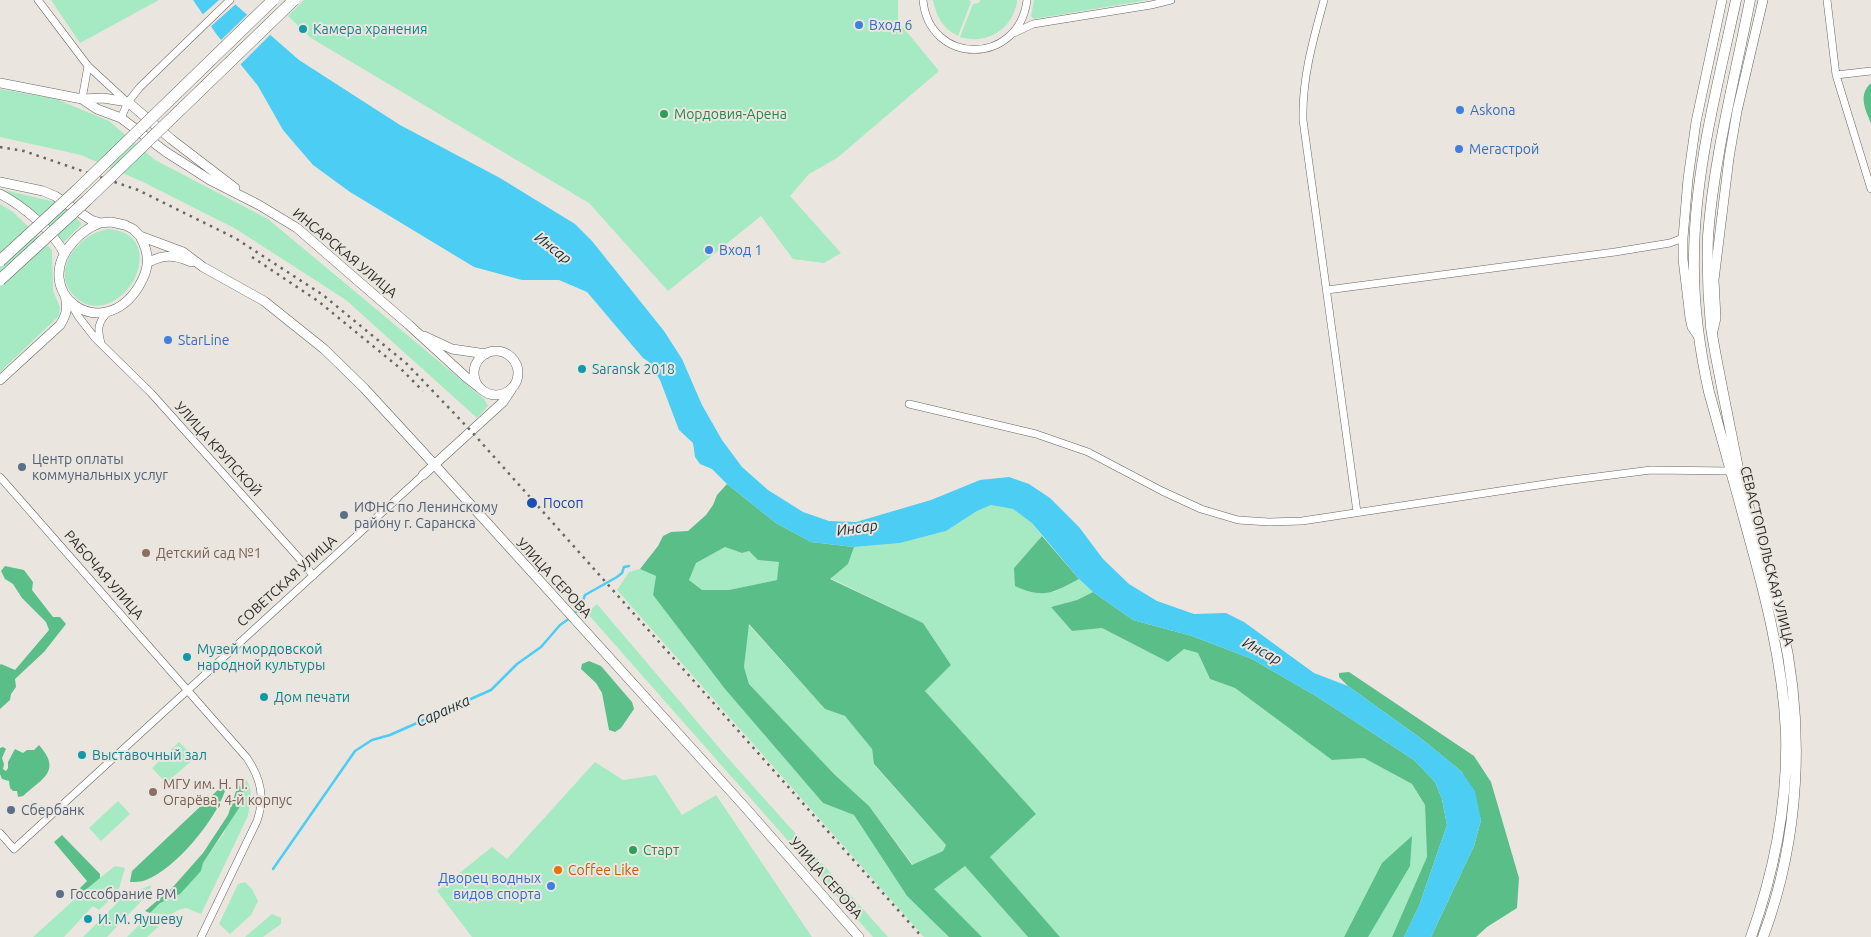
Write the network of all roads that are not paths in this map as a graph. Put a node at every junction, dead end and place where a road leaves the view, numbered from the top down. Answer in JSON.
{"nodes":[{"id":1,"x":38,"y":0,"type":"edge"},
{"id":2,"x":230,"y":0,"type":"edge"},
{"id":3,"x":273,"y":0,"type":"edge"},
{"id":4,"x":294,"y":0,"type":"edge"},
{"id":5,"x":923,"y":0,"type":"edge"},
{"id":6,"x":1027,"y":0,"type":"edge"},
{"id":7,"x":1171,"y":0,"type":"edge"},
{"id":8,"x":1324,"y":0,"type":"edge"},
{"id":9,"x":1722,"y":0,"type":"edge"},
{"id":10,"x":1736,"y":0,"type":"edge"},
{"id":11,"x":1750,"y":0,"type":"edge"},
{"id":12,"x":1763,"y":0,"type":"edge"},
{"id":13,"x":1827,"y":0,"type":"edge"},
{"id":14,"x":1014,"y":32,"type":"junction"},
{"id":15,"x":88,"y":66,"type":"junction"},
{"id":16,"x":1871,"y":71,"type":"edge"},
{"id":17,"x":1836,"y":75,"type":"junction"},
{"id":18,"x":0,"y":83,"type":"edge"},
{"id":19,"x":82,"y":99,"type":"junction"},
{"id":20,"x":128,"y":102,"type":"junction"},
{"id":21,"x":121,"y":118,"type":"junction"},
{"id":22,"x":0,"y":182,"type":"edge"},
{"id":23,"x":1871,"y":189,"type":"edge"},
{"id":24,"x":0,"y":194,"type":"edge"},
{"id":25,"x":251,"y":200,"type":"junction"},
{"id":26,"x":100,"y":223,"type":"junction"},
{"id":27,"x":140,"y":236,"type":"junction"},
{"id":28,"x":1683,"y":238,"type":"junction"},
{"id":29,"x":64,"y":253,"type":"junction"},
{"id":30,"x":0,"y":261,"type":"edge"},
{"id":31,"x":149,"y":262,"type":"junction"},
{"id":32,"x":203,"y":266,"type":"junction"},
{"id":33,"x":0,"y":280,"type":"edge"},
{"id":34,"x":1327,"y":290,"type":"junction"},
{"id":35,"x":66,"y":297,"type":"junction"},
{"id":36,"x":108,"y":312,"type":"junction"},
{"id":37,"x":417,"y":333,"type":"junction"},
{"id":38,"x":1712,"y":333,"type":"junction"},
{"id":39,"x":1699,"y":337,"type":"junction"},
{"id":40,"x":101,"y":343,"type":"junction"},
{"id":41,"x":486,"y":354,"type":"junction"},
{"id":42,"x":0,"y":380,"type":"edge"},
{"id":43,"x":512,"y":388,"type":"junction"},
{"id":44,"x":482,"y":390,"type":"junction"},
{"id":45,"x":909,"y":404,"type":"dead end"},
{"id":46,"x":490,"y":414,"type":"junction"},
{"id":47,"x":434,"y":466,"type":"junction"},
{"id":48,"x":1731,"y":471,"type":"junction"},
{"id":49,"x":424,"y":475,"type":"joint"},
{"id":50,"x":0,"y":477,"type":"edge"},
{"id":51,"x":1357,"y":512,"type":"junction"},
{"id":52,"x":313,"y":576,"type":"junction"},
{"id":53,"x":188,"y":690,"type":"junction"},
{"id":54,"x":0,"y":833,"type":"edge"},
{"id":55,"x":201,"y":937,"type":"edge"},
{"id":56,"x":859,"y":937,"type":"edge"},
{"id":57,"x":1751,"y":937,"type":"edge"},
{"id":58,"x":1763,"y":937,"type":"edge"}],
"edges":[{"from":1,"to":15,"type":"street"},
{"from":2,"to":20,"type":"street"},
{"from":3,"to":30,"type":"main road","bridge":true},
{"from":4,"to":33,"type":"main road","bridge":true},
{"from":5,"to":14,"type":"street"},
{"from":6,"to":14,"type":"street"},
{"from":7,"to":14,"type":"street"},
{"from":8,"to":34,"type":"street"},
{"from":9,"to":28,"type":"street"},
{"from":10,"to":39,"type":"main road","name":"СЕВАСТОПОЛЬСКАЯ УЛИЦА"},
{"from":11,"to":38,"type":"main road","name":"СЕВАСТОПОЛЬСКАЯ УЛИЦА"},
{"from":12,"to":38,"type":"street"},
{"from":13,"to":17,"type":"street"},
{"from":15,"to":19,"type":"street"},
{"from":15,"to":20,"type":"street"},
{"from":16,"to":17,"type":"street"},
{"from":17,"to":23,"type":"street"},
{"from":18,"to":19,"type":"street","name":"ИНСАРСКАЯ УЛИЦА"},
{"from":19,"to":20,"type":"street","name":"ИНСАРСКАЯ УЛИЦА"},
{"from":19,"to":21,"type":"street","name":"ИНСАРСКАЯ УЛИЦА"},
{"from":20,"to":21,"type":"street"},
{"from":20,"to":25,"type":"street","name":"ИНСАРСКАЯ УЛИЦА"},
{"from":21,"to":25,"type":"street","name":"ИНСАРСКАЯ УЛИЦА"},
{"from":22,"to":26,"type":"street","name":"УЛИЦА СЕРОВА"},
{"from":24,"to":29,"type":"street"},
{"from":25,"to":37,"type":"street","name":"ИНСАРСКАЯ УЛИЦА"},
{"from":26,"to":27,"type":"street","name":"УЛИЦА СЕРОВА"},
{"from":26,"to":29,"type":"street"},
{"from":27,"to":31,"type":"street"},
{"from":27,"to":32,"type":"street","name":"УЛИЦА СЕРОВА"},
{"from":28,"to":34,"type":"street"},
{"from":28,"to":39,"type":"street"},
{"from":29,"to":35,"type":"street"},
{"from":31,"to":32,"type":"street","name":"УЛИЦА СЕРОВА"},
{"from":31,"to":36,"type":"street"},
{"from":32,"to":47,"type":"street","name":"УЛИЦА СЕРОВА"},
{"from":34,"to":51,"type":"street"},
{"from":35,"to":36,"type":"street"},
{"from":35,"to":40,"type":"street","name":"УЛИЦА КРУПСКОЙ"},
{"from":35,"to":42,"type":"street"},
{"from":36,"to":40,"type":"street"},
{"from":37,"to":41,"type":"street","name":"ИНСАРСКАЯ УЛИЦА"},
{"from":37,"to":44,"type":"street","name":"ИНСАРСКАЯ УЛИЦА"},
{"from":38,"to":58,"type":"main road","name":"СЕВАСТОПОЛЬСКАЯ УЛИЦА"},
{"from":39,"to":48,"type":"main road","name":"СЕВАСТОПОЛЬСКАЯ УЛИЦА"},
{"from":40,"to":52,"type":"street","name":"УЛИЦА КРУПСКОЙ"},
{"from":41,"to":43,"type":"street"},
{"from":41,"to":44,"type":"street"},
{"from":43,"to":44,"type":"street"},
{"from":43,"to":46,"type":"street","name":"СОВЕТСКАЯ УЛИЦА"},
{"from":44,"to":46,"type":"street"},
{"from":45,"to":51,"type":"street"},
{"from":46,"to":47,"type":"street","name":"СОВЕТСКАЯ УЛИЦА"},
{"from":47,"to":49,"type":"street","name":"СОВЕТСКАЯ УЛИЦА"},
{"from":47,"to":56,"type":"street","name":"УЛИЦА СЕРОВА"},
{"from":48,"to":51,"type":"street"},
{"from":48,"to":57,"type":"main road","name":"СЕВАСТОПОЛЬСКАЯ УЛИЦА"},
{"from":49,"to":52,"type":"street","name":"СОВЕТСКАЯ УЛИЦА"},
{"from":50,"to":53,"type":"street","name":"РАБОЧАЯ УЛИЦА"},
{"from":52,"to":53,"type":"street","name":"СОВЕТСКАЯ УЛИЦА"},
{"from":53,"to":54,"type":"street","name":"СОВЕТСКАЯ УЛИЦА"},
{"from":53,"to":55,"type":"street","name":"РАБОЧАЯ УЛИЦА"}]}
